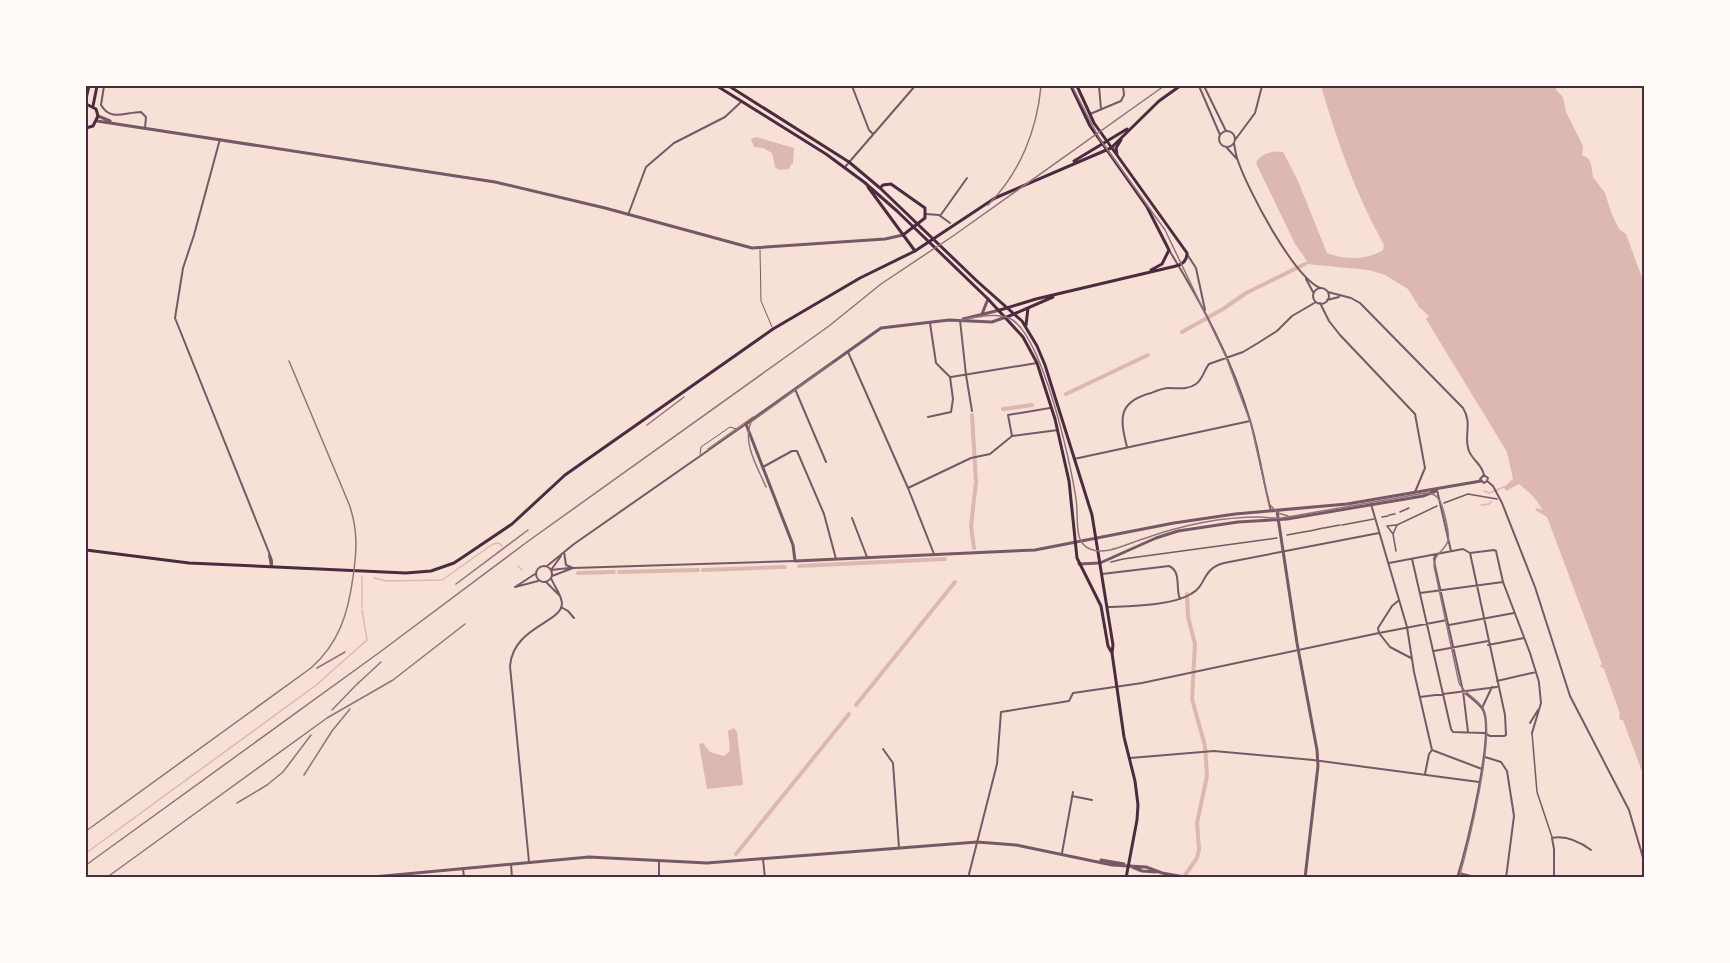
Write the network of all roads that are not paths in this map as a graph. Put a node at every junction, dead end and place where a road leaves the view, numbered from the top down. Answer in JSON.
{"nodes":[{"id":1,"x":89,"y":86,"type":"edge"},
{"id":2,"x":97,"y":86,"type":"edge"},
{"id":3,"x":104,"y":86,"type":"edge"},
{"id":4,"x":717,"y":86,"type":"edge"},
{"id":5,"x":729,"y":86,"type":"edge"},
{"id":6,"x":852,"y":86,"type":"edge"},
{"id":7,"x":915,"y":86,"type":"edge"},
{"id":8,"x":1071,"y":86,"type":"edge"},
{"id":9,"x":1077,"y":86,"type":"edge"},
{"id":10,"x":1099,"y":86,"type":"edge"},
{"id":11,"x":1123,"y":86,"type":"edge"},
{"id":12,"x":1180,"y":86,"type":"edge"},
{"id":13,"x":1199,"y":86,"type":"edge"},
{"id":14,"x":1204,"y":86,"type":"edge"},
{"id":15,"x":1262,"y":86,"type":"edge"},
{"id":16,"x":86,"y":102,"type":"edge"},
{"id":17,"x":741,"y":102,"type":"junction"},
{"id":18,"x":93,"y":106,"type":"junction"},
{"id":19,"x":1101,"y":109,"type":"junction"},
{"id":20,"x":1090,"y":114,"type":"junction"},
{"id":21,"x":98,"y":119,"type":"junction"},
{"id":22,"x":1131,"y":127,"type":"junction"},
{"id":23,"x":1244,"y":127,"type":"junction"},
{"id":24,"x":87,"y":128,"type":"edge"},
{"id":25,"x":145,"y":128,"type":"junction"},
{"id":26,"x":1226,"y":131,"type":"junction"},
{"id":27,"x":1231,"y":132,"type":"junction"},
{"id":28,"x":873,"y":134,"type":"junction"},
{"id":29,"x":86,"y":135,"type":"edge"},
{"id":30,"x":1220,"y":135,"type":"junction"},
{"id":31,"x":220,"y":139,"type":"junction"},
{"id":32,"x":1120,"y":140,"type":"junction"},
{"id":33,"x":1107,"y":142,"type":"junction"},
{"id":34,"x":1235,"y":142,"type":"junction"},
{"id":35,"x":1102,"y":145,"type":"junction"},
{"id":36,"x":1226,"y":147,"type":"junction"},
{"id":37,"x":1111,"y":148,"type":"junction"},
{"id":38,"x":1106,"y":151,"type":"junction"},
{"id":39,"x":1117,"y":156,"type":"junction"},
{"id":40,"x":1237,"y":159,"type":"junction"},
{"id":41,"x":849,"y":162,"type":"junction"},
{"id":42,"x":845,"y":167,"type":"junction"},
{"id":43,"x":1063,"y":167,"type":"junction"},
{"id":44,"x":967,"y":178,"type":"dead end"},
{"id":45,"x":864,"y":182,"type":"junction"},
{"id":46,"x":880,"y":188,"type":"junction"},
{"id":47,"x":926,"y":214,"type":"junction"},
{"id":48,"x":628,"y":215,"type":"junction"},
{"id":49,"x":940,"y":216,"type":"junction"},
{"id":50,"x":950,"y":223,"type":"dead end"},
{"id":51,"x":903,"y":234,"type":"junction"},
{"id":52,"x":1182,"y":246,"type":"junction"},
{"id":53,"x":1173,"y":248,"type":"junction"},
{"id":54,"x":760,"y":249,"type":"junction"},
{"id":55,"x":915,"y":251,"type":"junction"},
{"id":56,"x":1186,"y":253,"type":"junction"},
{"id":57,"x":1179,"y":266,"type":"junction"},
{"id":58,"x":1143,"y":273,"type":"junction"},
{"id":59,"x":1303,"y":275,"type":"junction"},
{"id":60,"x":1320,"y":288,"type":"junction"},
{"id":61,"x":1069,"y":292,"type":"junction"},
{"id":62,"x":1328,"y":292,"type":"junction"},
{"id":63,"x":1313,"y":293,"type":"junction"},
{"id":64,"x":1343,"y":297,"type":"junction"},
{"id":65,"x":988,"y":299,"type":"junction"},
{"id":66,"x":1327,"y":300,"type":"junction"},
{"id":67,"x":1316,"y":302,"type":"junction"},
{"id":68,"x":1320,"y":303,"type":"junction"},
{"id":69,"x":1028,"y":307,"type":"junction"},
{"id":70,"x":1009,"y":308,"type":"junction"},
{"id":71,"x":1000,"y":310,"type":"junction"},
{"id":72,"x":1015,"y":313,"type":"junction"},
{"id":73,"x":1206,"y":313,"type":"junction"},
{"id":74,"x":982,"y":314,"type":"junction"},
{"id":75,"x":1006,"y":317,"type":"junction"},
{"id":76,"x":960,"y":320,"type":"junction"},
{"id":77,"x":930,"y":321,"type":"junction"},
{"id":78,"x":1026,"y":327,"type":"junction"},
{"id":79,"x":773,"y":329,"type":"junction"},
{"id":80,"x":848,"y":351,"type":"junction"},
{"id":81,"x":1227,"y":357,"type":"junction"},
{"id":82,"x":1037,"y":363,"type":"junction"},
{"id":83,"x":966,"y":375,"type":"junction"},
{"id":84,"x":950,"y":377,"type":"junction"},
{"id":85,"x":795,"y":389,"type":"junction"},
{"id":86,"x":1052,"y":408,"type":"junction"},
{"id":87,"x":972,"y":411,"type":"dead end"},
{"id":88,"x":928,"y":417,"type":"dead end"},
{"id":89,"x":1250,"y":421,"type":"junction"},
{"id":90,"x":746,"y":424,"type":"junction"},
{"id":91,"x":738,"y":429,"type":"junction"},
{"id":92,"x":1058,"y":430,"type":"junction"},
{"id":93,"x":1012,"y":436,"type":"junction"},
{"id":94,"x":1127,"y":447,"type":"junction"},
{"id":95,"x":701,"y":456,"type":"junction"},
{"id":96,"x":1074,"y":459,"type":"junction"},
{"id":97,"x":826,"y":462,"type":"dead end"},
{"id":98,"x":763,"y":467,"type":"junction"},
{"id":99,"x":1484,"y":475,"type":"junction"},
{"id":100,"x":1481,"y":481,"type":"junction"},
{"id":101,"x":1487,"y":481,"type":"junction"},
{"id":102,"x":908,"y":488,"type":"junction"},
{"id":103,"x":1437,"y":490,"type":"junction"},
{"id":104,"x":1415,"y":492,"type":"junction"},
{"id":105,"x":1498,"y":497,"type":"junction"},
{"id":106,"x":1370,"y":503,"type":"junction"},
{"id":107,"x":1444,"y":503,"type":"dead end"},
{"id":108,"x":1437,"y":506,"type":"dead end"},
{"id":109,"x":1409,"y":508,"type":"dead end"},
{"id":110,"x":1271,"y":511,"type":"junction"},
{"id":111,"x":1277,"y":511,"type":"junction"},
{"id":112,"x":852,"y":518,"type":"dead end"},
{"id":113,"x":1278,"y":520,"type":"junction"},
{"id":114,"x":1397,"y":525,"type":"junction"},
{"id":115,"x":1379,"y":533,"type":"junction"},
{"id":116,"x":1393,"y":534,"type":"junction"},
{"id":117,"x":1287,"y":535,"type":"dead end"},
{"id":118,"x":1097,"y":538,"type":"junction"},
{"id":119,"x":1276,"y":538,"type":"dead end"},
{"id":120,"x":1074,"y":542,"type":"junction"},
{"id":121,"x":86,"y":550,"type":"edge"},
{"id":122,"x":565,"y":550,"type":"junction"},
{"id":123,"x":1282,"y":551,"type":"junction"},
{"id":124,"x":1396,"y":551,"type":"dead end"},
{"id":125,"x":1451,"y":551,"type":"junction"},
{"id":126,"x":562,"y":553,"type":"junction"},
{"id":127,"x":1470,"y":553,"type":"junction"},
{"id":128,"x":934,"y":554,"type":"junction"},
{"id":129,"x":1437,"y":554,"type":"junction"},
{"id":130,"x":867,"y":557,"type":"junction"},
{"id":131,"x":836,"y":558,"type":"junction"},
{"id":132,"x":1412,"y":559,"type":"junction"},
{"id":133,"x":795,"y":561,"type":"junction"},
{"id":134,"x":1111,"y":562,"type":"dead end"},
{"id":135,"x":1100,"y":563,"type":"junction"},
{"id":136,"x":1388,"y":563,"type":"junction"},
{"id":137,"x":1079,"y":564,"type":"junction"},
{"id":138,"x":547,"y":566,"type":"junction"},
{"id":139,"x":272,"y":567,"type":"junction"},
{"id":140,"x":571,"y":568,"type":"junction"},
{"id":141,"x":551,"y":570,"type":"junction"},
{"id":142,"x":536,"y":574,"type":"junction"},
{"id":143,"x":1102,"y":574,"type":"junction"},
{"id":144,"x":551,"y":577,"type":"junction"},
{"id":145,"x":540,"y":581,"type":"junction"},
{"id":146,"x":546,"y":582,"type":"junction"},
{"id":147,"x":1503,"y":582,"type":"junction"},
{"id":148,"x":1477,"y":585,"type":"junction"},
{"id":149,"x":1440,"y":590,"type":"junction"},
{"id":150,"x":1420,"y":593,"type":"junction"},
{"id":151,"x":559,"y":596,"type":"junction"},
{"id":152,"x":1180,"y":599,"type":"junction"},
{"id":153,"x":1399,"y":601,"type":"junction"},
{"id":154,"x":561,"y":607,"type":"junction"},
{"id":155,"x":1108,"y":607,"type":"junction"},
{"id":156,"x":1514,"y":613,"type":"junction"},
{"id":157,"x":574,"y":618,"type":"dead end"},
{"id":158,"x":1483,"y":619,"type":"junction"},
{"id":159,"x":1448,"y":622,"type":"junction"},
{"id":160,"x":1427,"y":624,"type":"junction"},
{"id":161,"x":1407,"y":627,"type":"junction"},
{"id":162,"x":1379,"y":633,"type":"junction"},
{"id":163,"x":1524,"y":638,"type":"junction"},
{"id":164,"x":1488,"y":643,"type":"junction"},
{"id":165,"x":1453,"y":648,"type":"junction"},
{"id":166,"x":1298,"y":650,"type":"junction"},
{"id":167,"x":1433,"y":652,"type":"junction"},
{"id":168,"x":1112,"y":653,"type":"junction"},
{"id":169,"x":1411,"y":658,"type":"junction"},
{"id":170,"x":1536,"y":672,"type":"junction"},
{"id":171,"x":1497,"y":681,"type":"junction"},
{"id":172,"x":1117,"y":687,"type":"junction"},
{"id":173,"x":1491,"y":687,"type":"junction"},
{"id":174,"x":1498,"y":687,"type":"junction"},
{"id":175,"x":1463,"y":691,"type":"junction"},
{"id":176,"x":1441,"y":693,"type":"junction"},
{"id":177,"x":1420,"y":697,"type":"junction"},
{"id":178,"x":1540,"y":707,"type":"junction"},
{"id":179,"x":1482,"y":708,"type":"junction"},
{"id":180,"x":1530,"y":723,"type":"dead end"},
{"id":181,"x":1468,"y":732,"type":"junction"},
{"id":182,"x":1532,"y":733,"type":"joint"},
{"id":183,"x":1485,"y":734,"type":"junction"},
{"id":184,"x":883,"y":749,"type":"dead end"},
{"id":185,"x":1432,"y":750,"type":"junction"},
{"id":186,"x":1485,"y":757,"type":"junction"},
{"id":187,"x":1128,"y":758,"type":"junction"},
{"id":188,"x":1318,"y":761,"type":"junction"},
{"id":189,"x":1482,"y":769,"type":"junction"},
{"id":190,"x":1425,"y":774,"type":"junction"},
{"id":191,"x":1479,"y":782,"type":"junction"},
{"id":192,"x":1092,"y":800,"type":"dead end"},
{"id":193,"x":1552,"y":838,"type":"junction"},
{"id":194,"x":977,"y":842,"type":"junction"},
{"id":195,"x":899,"y":848,"type":"junction"},
{"id":196,"x":1591,"y":850,"type":"dead end"},
{"id":197,"x":1062,"y":853,"type":"junction"},
{"id":198,"x":763,"y":859,"type":"junction"},
{"id":199,"x":659,"y":861,"type":"junction"},
{"id":200,"x":1644,"y":861,"type":"edge"},
{"id":201,"x":529,"y":862,"type":"junction"},
{"id":202,"x":511,"y":864,"type":"junction"},
{"id":203,"x":1129,"y":866,"type":"junction"},
{"id":204,"x":463,"y":868,"type":"junction"},
{"id":205,"x":1459,"y":873,"type":"junction"},
{"id":206,"x":406,"y":875,"type":"edge"},
{"id":207,"x":1181,"y":876,"type":"edge"},
{"id":208,"x":1189,"y":877,"type":"edge"},
{"id":209,"x":362,"y":878,"type":"edge"},
{"id":210,"x":464,"y":878,"type":"edge"},
{"id":211,"x":513,"y":878,"type":"edge"},
{"id":212,"x":659,"y":878,"type":"edge"},
{"id":213,"x":765,"y":878,"type":"edge"},
{"id":214,"x":968,"y":878,"type":"edge"},
{"id":215,"x":1126,"y":878,"type":"edge"},
{"id":216,"x":1305,"y":878,"type":"edge"},
{"id":217,"x":1457,"y":878,"type":"edge"},
{"id":218,"x":1479,"y":878,"type":"edge"},
{"id":219,"x":1506,"y":878,"type":"edge"},
{"id":220,"x":1554,"y":878,"type":"edge"}],
"edges":[{"from":1,"to":16,"type":"main road"},
{"from":2,"to":18,"type":"main road"},
{"from":3,"to":25,"type":"street"},
{"from":4,"to":17,"type":"main road"},
{"from":5,"to":41,"type":"main road"},
{"from":6,"to":28,"type":"street"},
{"from":7,"to":28,"type":"street"},
{"from":8,"to":35,"type":"main road"},
{"from":9,"to":20,"type":"main road"},
{"from":10,"to":19,"type":"street"},
{"from":11,"to":19,"type":"street"},
{"from":12,"to":22,"type":"main road"},
{"from":13,"to":30,"type":"street"},
{"from":14,"to":26,"type":"street"},
{"from":15,"to":23,"type":"street"},
{"from":16,"to":18,"type":"main road"},
{"from":17,"to":42,"type":"main road"},
{"from":17,"to":48,"type":"street"},
{"from":18,"to":21,"type":"main road"},
{"from":19,"to":20,"type":"street"},
{"from":20,"to":33,"type":"main road"},
{"from":21,"to":24,"type":"main road"},
{"from":21,"to":25,"type":"street"},
{"from":22,"to":32,"type":"main road"},
{"from":22,"to":33,"type":"main road"},
{"from":23,"to":27,"type":"street"},
{"from":23,"to":34,"type":"street"},
{"from":24,"to":29,"type":"main road"},
{"from":25,"to":31,"type":"street"},
{"from":26,"to":27,"type":"street"},
{"from":26,"to":30,"type":"street"},
{"from":27,"to":34,"type":"street"},
{"from":28,"to":41,"type":"street"},
{"from":30,"to":36,"type":"street"},
{"from":31,"to":48,"type":"street"},
{"from":31,"to":139,"type":"street"},
{"from":32,"to":37,"type":"main road"},
{"from":32,"to":39,"type":"main road"},
{"from":33,"to":35,"type":"main road"},
{"from":33,"to":37,"type":"main road"},
{"from":34,"to":36,"type":"street"},
{"from":34,"to":40,"type":"street"},
{"from":35,"to":38,"type":"main road"},
{"from":35,"to":43,"type":"main road"},
{"from":36,"to":40,"type":"street"},
{"from":37,"to":38,"type":"main road"},
{"from":37,"to":39,"type":"main road"},
{"from":38,"to":43,"type":"main road"},
{"from":38,"to":53,"type":"main road"},
{"from":39,"to":52,"type":"main road"},
{"from":40,"to":59,"type":"street"},
{"from":41,"to":42,"type":"street"},
{"from":41,"to":46,"type":"main road"},
{"from":42,"to":45,"type":"main road"},
{"from":43,"to":55,"type":"main road"},
{"from":44,"to":49,"type":"street"},
{"from":45,"to":51,"type":"main road"},
{"from":45,"to":65,"type":"main road"},
{"from":46,"to":47,"type":"main road"},
{"from":46,"to":70,"type":"main road"},
{"from":47,"to":49,"type":"street"},
{"from":47,"to":51,"type":"main road"},
{"from":48,"to":54,"type":"street"},
{"from":49,"to":50,"type":"street"},
{"from":51,"to":54,"type":"street"},
{"from":51,"to":55,"type":"main road"},
{"from":52,"to":53,"type":"main road"},
{"from":52,"to":56,"type":"main road"},
{"from":53,"to":57,"type":"street"},
{"from":53,"to":58,"type":"main road"},
{"from":54,"to":79,"type":"lane"},
{"from":55,"to":79,"type":"main road"},
{"from":56,"to":57,"type":"main road"},
{"from":56,"to":73,"type":"street"},
{"from":57,"to":58,"type":"main road"},
{"from":57,"to":73,"type":"street"},
{"from":58,"to":61,"type":"main road"},
{"from":59,"to":60,"type":"street"},
{"from":59,"to":63,"type":"street"},
{"from":60,"to":62,"type":"street"},
{"from":60,"to":63,"type":"street"},
{"from":61,"to":69,"type":"main road"},
{"from":61,"to":70,"type":"main road"},
{"from":62,"to":64,"type":"street"},
{"from":62,"to":66,"type":"street"},
{"from":63,"to":67,"type":"street"},
{"from":64,"to":66,"type":"street"},
{"from":64,"to":99,"type":"street"},
{"from":65,"to":71,"type":"main road"},
{"from":65,"to":74,"type":"street"},
{"from":66,"to":68,"type":"street"},
{"from":67,"to":68,"type":"street"},
{"from":67,"to":81,"type":"street"},
{"from":68,"to":104,"type":"street"},
{"from":69,"to":72,"type":"main road"},
{"from":69,"to":78,"type":"main road"},
{"from":70,"to":71,"type":"main road"},
{"from":70,"to":72,"type":"main road"},
{"from":71,"to":74,"type":"street"},
{"from":71,"to":75,"type":"main road"},
{"from":72,"to":75,"type":"main road"},
{"from":72,"to":78,"type":"main road"},
{"from":73,"to":81,"type":"street"},
{"from":74,"to":76,"type":"street"},
{"from":75,"to":76,"type":"street"},
{"from":75,"to":82,"type":"main road"},
{"from":76,"to":77,"type":"street"},
{"from":76,"to":83,"type":"street"},
{"from":77,"to":80,"type":"street"},
{"from":77,"to":84,"type":"street"},
{"from":78,"to":96,"type":"main road"},
{"from":79,"to":139,"type":"main road"},
{"from":80,"to":85,"type":"street"},
{"from":80,"to":102,"type":"street"},
{"from":81,"to":89,"type":"street"},
{"from":81,"to":94,"type":"street"},
{"from":82,"to":83,"type":"street"},
{"from":82,"to":86,"type":"main road"},
{"from":83,"to":84,"type":"street"},
{"from":83,"to":87,"type":"street"},
{"from":84,"to":88,"type":"street"},
{"from":85,"to":90,"type":"street"},
{"from":85,"to":97,"type":"street"},
{"from":86,"to":92,"type":"main road"},
{"from":86,"to":93,"type":"street"},
{"from":89,"to":94,"type":"street"},
{"from":89,"to":110,"type":"street"},
{"from":90,"to":91,"type":"street"},
{"from":90,"to":98,"type":"street"},
{"from":91,"to":95,"type":"street"},
{"from":91,"to":95,"type":"lane"},
{"from":92,"to":93,"type":"street"},
{"from":92,"to":120,"type":"main road"},
{"from":93,"to":102,"type":"street"},
{"from":94,"to":96,"type":"street"},
{"from":95,"to":122,"type":"street"},
{"from":96,"to":118,"type":"main road"},
{"from":98,"to":131,"type":"street"},
{"from":98,"to":133,"type":"street"},
{"from":99,"to":100,"type":"street"},
{"from":99,"to":101,"type":"street"},
{"from":100,"to":101,"type":"street"},
{"from":100,"to":103,"type":"street"},
{"from":101,"to":105,"type":"street"},
{"from":102,"to":128,"type":"street"},
{"from":103,"to":104,"type":"street"},
{"from":103,"to":106,"type":"street"},
{"from":103,"to":125,"type":"street"},
{"from":104,"to":106,"type":"street"},
{"from":105,"to":107,"type":"street"},
{"from":105,"to":200,"type":"street"},
{"from":106,"to":111,"type":"street"},
{"from":106,"to":113,"type":"street"},
{"from":106,"to":115,"type":"street"},
{"from":108,"to":114,"type":"street"},
{"from":109,"to":117,"type":"street"},
{"from":110,"to":111,"type":"street"},
{"from":110,"to":118,"type":"street"},
{"from":111,"to":113,"type":"street"},
{"from":112,"to":130,"type":"street"},
{"from":113,"to":123,"type":"street"},
{"from":113,"to":135,"type":"street"},
{"from":114,"to":116,"type":"street"},
{"from":114,"to":116,"type":"street"},
{"from":115,"to":123,"type":"street"},
{"from":115,"to":136,"type":"street"},
{"from":116,"to":124,"type":"street"},
{"from":118,"to":120,"type":"street"},
{"from":118,"to":135,"type":"main road"},
{"from":119,"to":134,"type":"street"},
{"from":120,"to":128,"type":"street"},
{"from":120,"to":137,"type":"main road"},
{"from":121,"to":139,"type":"main road"},
{"from":122,"to":126,"type":"street"},
{"from":122,"to":140,"type":"street"},
{"from":123,"to":152,"type":"street"},
{"from":123,"to":166,"type":"street"},
{"from":125,"to":127,"type":"street"},
{"from":125,"to":129,"type":"street"},
{"from":126,"to":138,"type":"street"},
{"from":126,"to":141,"type":"street"},
{"from":127,"to":147,"type":"street"},
{"from":127,"to":148,"type":"street"},
{"from":128,"to":130,"type":"street"},
{"from":129,"to":132,"type":"street"},
{"from":129,"to":149,"type":"street"},
{"from":130,"to":131,"type":"street"},
{"from":131,"to":133,"type":"street"},
{"from":132,"to":136,"type":"street"},
{"from":132,"to":150,"type":"street"},
{"from":133,"to":140,"type":"street"},
{"from":135,"to":137,"type":"street"},
{"from":135,"to":143,"type":"main road"},
{"from":136,"to":153,"type":"street"},
{"from":137,"to":168,"type":"main road"},
{"from":138,"to":141,"type":"street"},
{"from":138,"to":142,"type":"street"},
{"from":140,"to":141,"type":"street"},
{"from":140,"to":144,"type":"street"},
{"from":141,"to":144,"type":"street"},
{"from":142,"to":145,"type":"street"},
{"from":142,"to":145,"type":"street"},
{"from":143,"to":152,"type":"street"},
{"from":143,"to":155,"type":"main road"},
{"from":144,"to":146,"type":"street"},
{"from":144,"to":151,"type":"street"},
{"from":145,"to":146,"type":"street"},
{"from":146,"to":151,"type":"street"},
{"from":147,"to":148,"type":"street"},
{"from":147,"to":156,"type":"street"},
{"from":148,"to":149,"type":"street"},
{"from":148,"to":158,"type":"street"},
{"from":149,"to":150,"type":"street"},
{"from":149,"to":159,"type":"street"},
{"from":150,"to":160,"type":"street"},
{"from":151,"to":154,"type":"street"},
{"from":152,"to":155,"type":"street"},
{"from":153,"to":161,"type":"street"},
{"from":153,"to":162,"type":"street"},
{"from":154,"to":157,"type":"street"},
{"from":154,"to":201,"type":"street"},
{"from":155,"to":168,"type":"main road"},
{"from":156,"to":158,"type":"street"},
{"from":156,"to":163,"type":"street"},
{"from":158,"to":159,"type":"street"},
{"from":158,"to":164,"type":"street"},
{"from":159,"to":160,"type":"street"},
{"from":159,"to":165,"type":"street"},
{"from":160,"to":161,"type":"street"},
{"from":160,"to":167,"type":"street"},
{"from":161,"to":162,"type":"street"},
{"from":161,"to":169,"type":"street"},
{"from":162,"to":166,"type":"street"},
{"from":162,"to":169,"type":"street"},
{"from":163,"to":164,"type":"street"},
{"from":163,"to":170,"type":"street"},
{"from":164,"to":165,"type":"street"},
{"from":164,"to":171,"type":"street"},
{"from":165,"to":167,"type":"street"},
{"from":165,"to":175,"type":"street"},
{"from":166,"to":172,"type":"street"},
{"from":166,"to":188,"type":"street"},
{"from":167,"to":176,"type":"street"},
{"from":168,"to":172,"type":"main road"},
{"from":169,"to":177,"type":"street"},
{"from":170,"to":171,"type":"street"},
{"from":170,"to":178,"type":"street"},
{"from":171,"to":174,"type":"street"},
{"from":172,"to":187,"type":"main road"},
{"from":172,"to":194,"type":"street"},
{"from":173,"to":174,"type":"street"},
{"from":173,"to":175,"type":"street"},
{"from":173,"to":179,"type":"street"},
{"from":174,"to":183,"type":"street"},
{"from":175,"to":176,"type":"street"},
{"from":175,"to":179,"type":"street"},
{"from":175,"to":181,"type":"street"},
{"from":176,"to":177,"type":"street"},
{"from":176,"to":181,"type":"street"},
{"from":177,"to":185,"type":"street"},
{"from":178,"to":180,"type":"street"},
{"from":178,"to":182,"type":"street"},
{"from":179,"to":183,"type":"street"},
{"from":181,"to":183,"type":"street"},
{"from":182,"to":193,"type":"street"},
{"from":183,"to":186,"type":"street"},
{"from":184,"to":195,"type":"street"},
{"from":185,"to":189,"type":"street"},
{"from":185,"to":190,"type":"street"},
{"from":186,"to":189,"type":"street"},
{"from":186,"to":219,"type":"street"},
{"from":187,"to":188,"type":"street"},
{"from":187,"to":203,"type":"main road"},
{"from":188,"to":190,"type":"street"},
{"from":188,"to":216,"type":"street"},
{"from":189,"to":191,"type":"street"},
{"from":190,"to":191,"type":"street"},
{"from":191,"to":205,"type":"street"},
{"from":192,"to":197,"type":"street"},
{"from":193,"to":196,"type":"street"},
{"from":193,"to":220,"type":"street"},
{"from":194,"to":195,"type":"street"},
{"from":194,"to":197,"type":"street"},
{"from":194,"to":214,"type":"street"},
{"from":195,"to":198,"type":"street"},
{"from":197,"to":203,"type":"street"},
{"from":198,"to":199,"type":"street"},
{"from":198,"to":213,"type":"street"},
{"from":199,"to":201,"type":"street"},
{"from":199,"to":212,"type":"street"},
{"from":201,"to":202,"type":"street"},
{"from":202,"to":204,"type":"street"},
{"from":202,"to":211,"type":"street"},
{"from":203,"to":207,"type":"street"},
{"from":203,"to":215,"type":"main road"},
{"from":204,"to":206,"type":"street"},
{"from":204,"to":210,"type":"street"},
{"from":205,"to":217,"type":"street"},
{"from":205,"to":218,"type":"street"},
{"from":206,"to":209,"type":"street"},
{"from":207,"to":208,"type":"street"}]}
